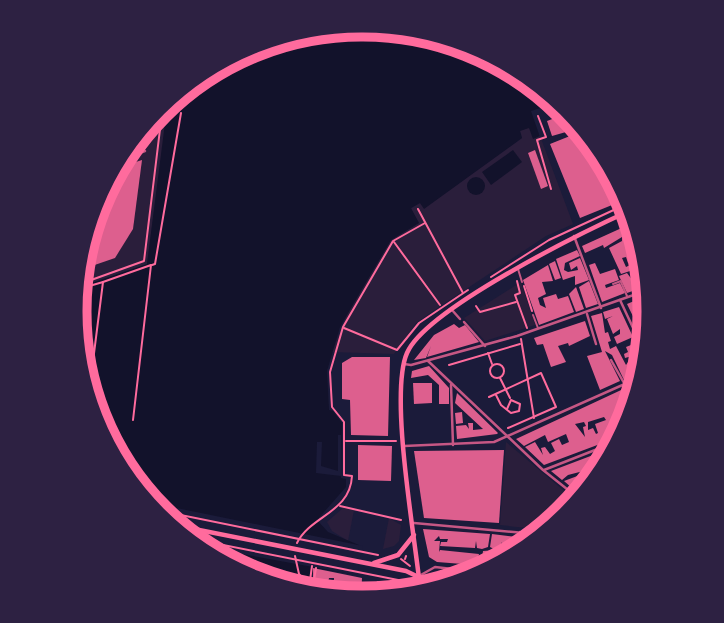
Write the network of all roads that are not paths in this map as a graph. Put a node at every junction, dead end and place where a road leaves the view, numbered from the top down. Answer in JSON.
{"nodes":[{"id":1,"x":145,"y":151,"type":"dead end"},
{"id":2,"x":137,"y":154,"type":"edge"},
{"id":3,"x":619,"y":216,"type":"edge"},
{"id":4,"x":574,"y":236,"type":"junction"},
{"id":5,"x":552,"y":248,"type":"junction"},
{"id":6,"x":555,"y":257,"type":"dead end"},
{"id":7,"x":590,"y":260,"type":"dead end"},
{"id":8,"x":585,"y":262,"type":"junction"},
{"id":9,"x":518,"y":269,"type":"junction"},
{"id":10,"x":522,"y":282,"type":"road end"},
{"id":11,"x":613,"y":284,"type":"dead end"},
{"id":12,"x":636,"y":294,"type":"edge"},
{"id":13,"x":628,"y":297,"type":"junction"},
{"id":14,"x":620,"y":300,"type":"junction"},
{"id":15,"x":601,"y":307,"type":"junction"},
{"id":16,"x":452,"y":310,"type":"junction"},
{"id":17,"x":586,"y":313,"type":"junction"},
{"id":18,"x":533,"y":315,"type":"road end"},
{"id":19,"x":460,"y":319,"type":"dead end"},
{"id":20,"x":464,"y":323,"type":"dead end"},
{"id":21,"x":538,"y":329,"type":"junction"},
{"id":22,"x":636,"y":333,"type":"edge"},
{"id":23,"x":596,"y":344,"type":"dead end"},
{"id":24,"x":485,"y":346,"type":"junction"},
{"id":25,"x":611,"y":360,"type":"dead end"},
{"id":26,"x":428,"y":361,"type":"junction"},
{"id":27,"x":404,"y":364,"type":"junction"},
{"id":28,"x":627,"y":382,"type":"edge"},
{"id":29,"x":451,"y":383,"type":"junction"},
{"id":30,"x":624,"y":383,"type":"junction"},
{"id":31,"x":507,"y":436,"type":"junction"},
{"id":32,"x":453,"y":444,"type":"junction"},
{"id":33,"x":404,"y":446,"type":"junction"},
{"id":34,"x":601,"y":448,"type":"edge"},
{"id":35,"x":543,"y":470,"type":"junction"},
{"id":36,"x":569,"y":491,"type":"edge"},
{"id":37,"x":412,"y":523,"type":"junction"},
{"id":38,"x":195,"y":529,"type":"edge"},
{"id":39,"x":520,"y":532,"type":"junction"},
{"id":40,"x":524,"y":533,"type":"edge"},
{"id":41,"x":414,"y":535,"type":"junction"},
{"id":42,"x":520,"y":536,"type":"edge"},
{"id":43,"x":369,"y":564,"type":"junction"},
{"id":44,"x":456,"y":569,"type":"edge"},
{"id":45,"x":418,"y":576,"type":"junction"},
{"id":46,"x":424,"y":579,"type":"edge"},
{"id":47,"x":419,"y":580,"type":"edge"}],
"edges":[{"from":1,"to":2,"type":"street"},
{"from":3,"to":4,"type":"main road"},
{"from":4,"to":5,"type":"main road"},
{"from":4,"to":8,"type":"street"},
{"from":5,"to":6,"type":"street"},
{"from":5,"to":9,"type":"main road"},
{"from":7,"to":8,"type":"street"},
{"from":8,"to":15,"type":"street"},
{"from":9,"to":10,"type":"street"},
{"from":9,"to":16,"type":"main road"},
{"from":11,"to":13,"type":"street"},
{"from":12,"to":13,"type":"street"},
{"from":13,"to":14,"type":"street"},
{"from":14,"to":15,"type":"street"},
{"from":14,"to":22,"type":"street"},
{"from":15,"to":17,"type":"street"},
{"from":16,"to":19,"type":"street"},
{"from":16,"to":27,"type":"main road"},
{"from":17,"to":21,"type":"street"},
{"from":17,"to":23,"type":"street"},
{"from":18,"to":21,"type":"street"},
{"from":20,"to":24,"type":"street"},
{"from":21,"to":24,"type":"street"},
{"from":24,"to":26,"type":"street"},
{"from":25,"to":30,"type":"street"},
{"from":26,"to":27,"type":"street"},
{"from":26,"to":29,"type":"street"},
{"from":27,"to":33,"type":"main road"},
{"from":28,"to":30,"type":"street"},
{"from":29,"to":31,"type":"street"},
{"from":29,"to":32,"type":"street"},
{"from":30,"to":31,"type":"street"},
{"from":31,"to":32,"type":"street"},
{"from":31,"to":35,"type":"street"},
{"from":32,"to":33,"type":"street"},
{"from":33,"to":37,"type":"main road"},
{"from":34,"to":35,"type":"street"},
{"from":35,"to":36,"type":"street"},
{"from":37,"to":39,"type":"street"},
{"from":37,"to":41,"type":"main road"},
{"from":38,"to":43,"type":"main road"},
{"from":39,"to":40,"type":"street"},
{"from":39,"to":42,"type":"street"},
{"from":41,"to":43,"type":"main road"},
{"from":41,"to":45,"type":"main road"},
{"from":43,"to":45,"type":"main road"},
{"from":44,"to":45,"type":"street"},
{"from":45,"to":46,"type":"main road"},
{"from":45,"to":47,"type":"main road"}]}
